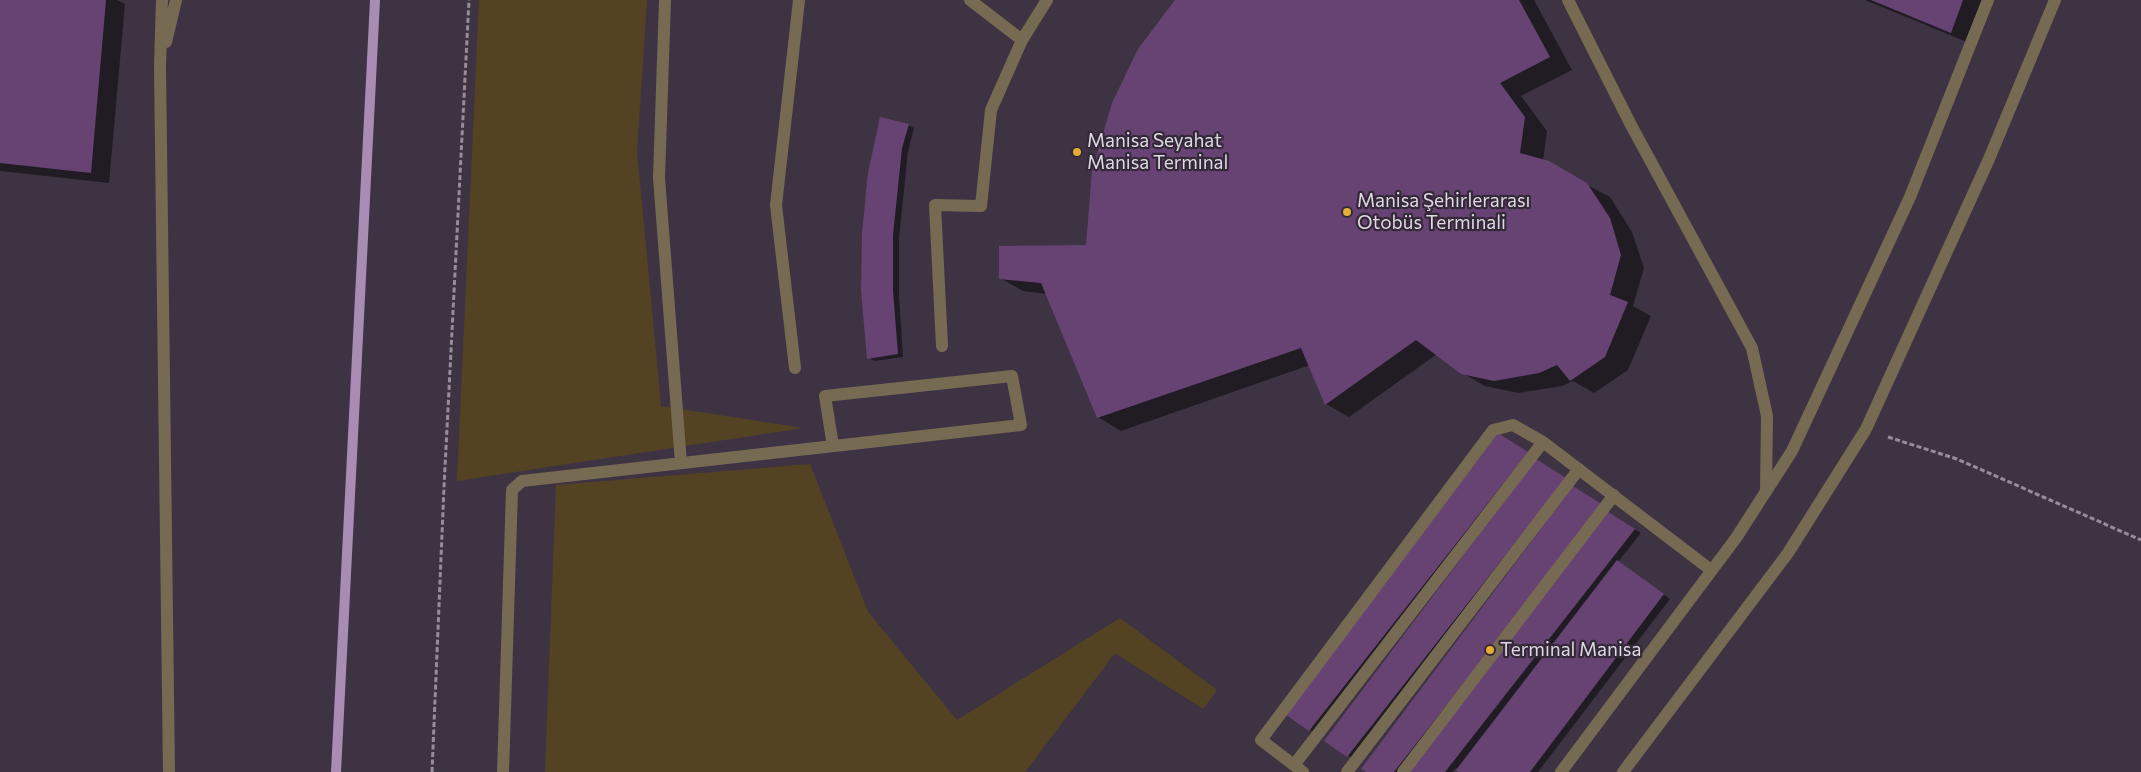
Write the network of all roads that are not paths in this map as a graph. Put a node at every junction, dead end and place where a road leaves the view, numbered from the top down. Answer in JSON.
{"nodes":[{"id":1,"x":162,"y":0,"type":"edge"},
{"id":2,"x":176,"y":0,"type":"edge"},
{"id":3,"x":665,"y":0,"type":"edge"},
{"id":4,"x":799,"y":0,"type":"edge"},
{"id":5,"x":970,"y":0,"type":"edge"},
{"id":6,"x":1047,"y":0,"type":"edge"},
{"id":7,"x":1568,"y":0,"type":"edge"},
{"id":8,"x":1988,"y":0,"type":"edge"},
{"id":9,"x":2054,"y":0,"type":"edge"},
{"id":10,"x":1022,"y":40,"type":"junction"},
{"id":11,"x":160,"y":67,"type":"junction"},
{"id":12,"x":942,"y":346,"type":"dead end"},
{"id":13,"x":795,"y":368,"type":"dead end"},
{"id":14,"x":1543,"y":442,"type":"junction"},
{"id":15,"x":833,"y":446,"type":"junction"},
{"id":16,"x":681,"y":463,"type":"junction"},
{"id":17,"x":1579,"y":469,"type":"junction"},
{"id":18,"x":1766,"y":492,"type":"junction"},
{"id":19,"x":1614,"y":495,"type":"junction"},
{"id":20,"x":1711,"y":570,"type":"junction"},
{"id":21,"x":1298,"y":768,"type":"edge"},
{"id":22,"x":169,"y":772,"type":"edge"},
{"id":23,"x":503,"y":772,"type":"edge"},
{"id":24,"x":1346,"y":772,"type":"edge"},
{"id":25,"x":1403,"y":772,"type":"edge"},
{"id":26,"x":1561,"y":772,"type":"edge"},
{"id":27,"x":1623,"y":772,"type":"edge"}],
"edges":[{"from":1,"to":11,"type":"street"},
{"from":2,"to":11,"type":"street"},
{"from":3,"to":16,"type":"street"},
{"from":4,"to":13,"type":"street"},
{"from":5,"to":10,"type":"street"},
{"from":6,"to":10,"type":"street"},
{"from":7,"to":18,"type":"street"},
{"from":8,"to":18,"type":"street"},
{"from":9,"to":27,"type":"street"},
{"from":10,"to":12,"type":"street"},
{"from":11,"to":22,"type":"street"},
{"from":14,"to":17,"type":"street"},
{"from":14,"to":21,"type":"street"},
{"from":14,"to":21,"type":"street"},
{"from":15,"to":15,"type":"street"},
{"from":15,"to":16,"type":"street"},
{"from":16,"to":23,"type":"street"},
{"from":17,"to":19,"type":"street"},
{"from":17,"to":24,"type":"street"},
{"from":18,"to":20,"type":"street"},
{"from":19,"to":20,"type":"street"},
{"from":19,"to":25,"type":"street"},
{"from":20,"to":26,"type":"street"}]}
